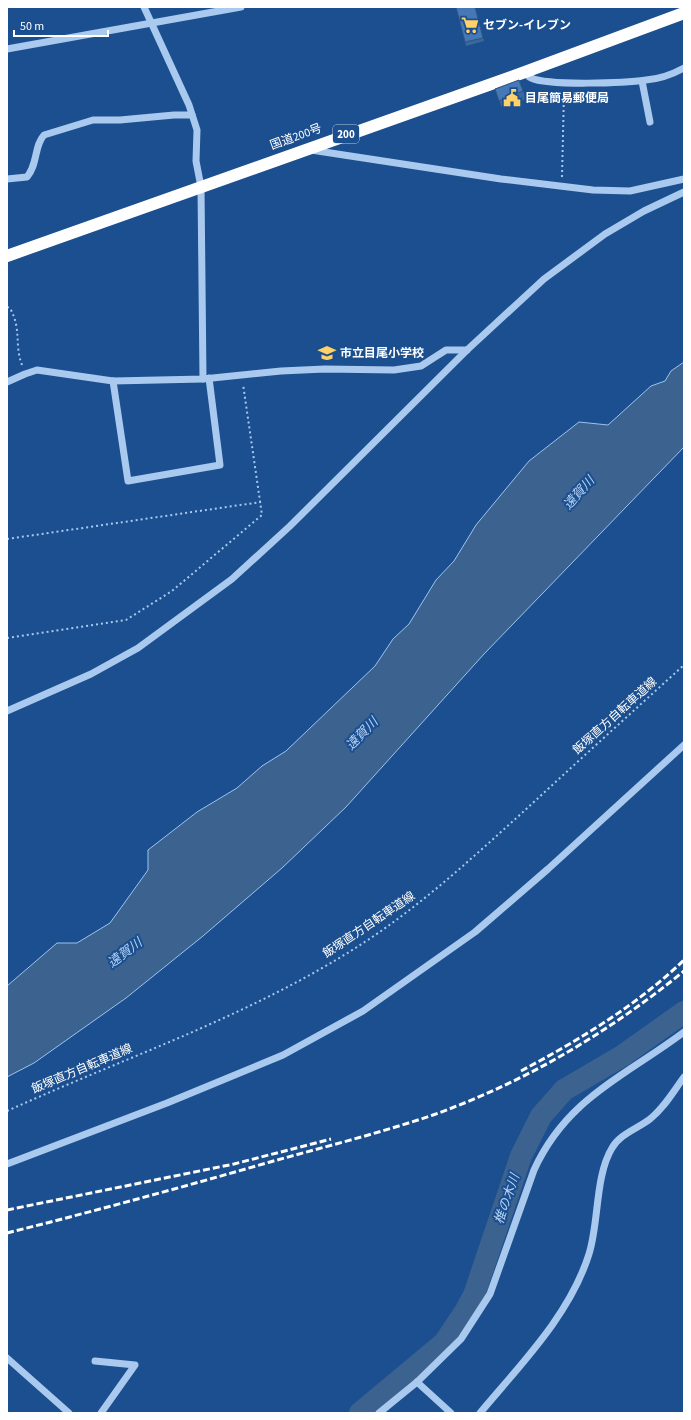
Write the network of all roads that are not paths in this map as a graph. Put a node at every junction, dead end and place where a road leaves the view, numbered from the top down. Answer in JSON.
{"nodes":[{"id":1,"x":144,"y":7,"type":"edge"},
{"id":2,"x":241,"y":7,"type":"edge"},
{"id":3,"x":684,"y":13,"type":"edge"},
{"id":4,"x":152,"y":23,"type":"junction"},
{"id":5,"x":7,"y":50,"type":"edge"},
{"id":6,"x":684,"y":68,"type":"edge"},
{"id":7,"x":525,"y":72,"type":"junction"},
{"id":8,"x":642,"y":81,"type":"junction"},
{"id":9,"x":192,"y":116,"type":"junction"},
{"id":10,"x":650,"y":122,"type":"dead end"},
{"id":11,"x":303,"y":149,"type":"junction"},
{"id":12,"x":7,"y":179,"type":"edge"},
{"id":13,"x":684,"y":179,"type":"edge"},
{"id":14,"x":201,"y":187,"type":"junction"},
{"id":15,"x":684,"y":192,"type":"edge"},
{"id":16,"x":7,"y":256,"type":"edge"},
{"id":17,"x":467,"y":350,"type":"junction"},
{"id":18,"x":206,"y":379,"type":"junction"},
{"id":19,"x":113,"y":381,"type":"junction"},
{"id":20,"x":7,"y":382,"type":"edge"},
{"id":21,"x":7,"y":711,"type":"edge"},
{"id":22,"x":684,"y":745,"type":"edge"},
{"id":23,"x":684,"y":1032,"type":"edge"},
{"id":24,"x":684,"y":1077,"type":"edge"},
{"id":25,"x":7,"y":1164,"type":"edge"},
{"id":26,"x":7,"y":1358,"type":"edge"},
{"id":27,"x":94,"y":1361,"type":"dead end"},
{"id":28,"x":417,"y":1382,"type":"junction"},
{"id":29,"x":69,"y":1413,"type":"edge"},
{"id":30,"x":101,"y":1413,"type":"edge"},
{"id":31,"x":379,"y":1413,"type":"edge"},
{"id":32,"x":451,"y":1413,"type":"edge"},
{"id":33,"x":480,"y":1413,"type":"edge"}],
"edges":[{"from":1,"to":4,"type":"street"},
{"from":2,"to":4,"type":"street"},
{"from":3,"to":7,"type":"highway","name":"国道200号","number":"200"},
{"from":4,"to":5,"type":"street"},
{"from":4,"to":9,"type":"street"},
{"from":6,"to":8,"type":"street"},
{"from":7,"to":8,"type":"street"},
{"from":7,"to":11,"type":"highway","name":"国道200号","number":"200"},
{"from":8,"to":10,"type":"street"},
{"from":9,"to":12,"type":"street"},
{"from":9,"to":14,"type":"street"},
{"from":11,"to":13,"type":"street"},
{"from":11,"to":14,"type":"highway","name":"国道200号","number":"200"},
{"from":14,"to":16,"type":"highway","name":"国道200号","number":"200"},
{"from":14,"to":18,"type":"street"},
{"from":15,"to":17,"type":"street"},
{"from":17,"to":18,"type":"street"},
{"from":17,"to":21,"type":"street"},
{"from":18,"to":19,"type":"street"},
{"from":18,"to":19,"type":"street"},
{"from":19,"to":20,"type":"street"},
{"from":22,"to":25,"type":"street"},
{"from":23,"to":28,"type":"street"},
{"from":24,"to":33,"type":"street"},
{"from":26,"to":29,"type":"street"},
{"from":27,"to":30,"type":"street"},
{"from":28,"to":31,"type":"street"},
{"from":28,"to":32,"type":"street"}]}
